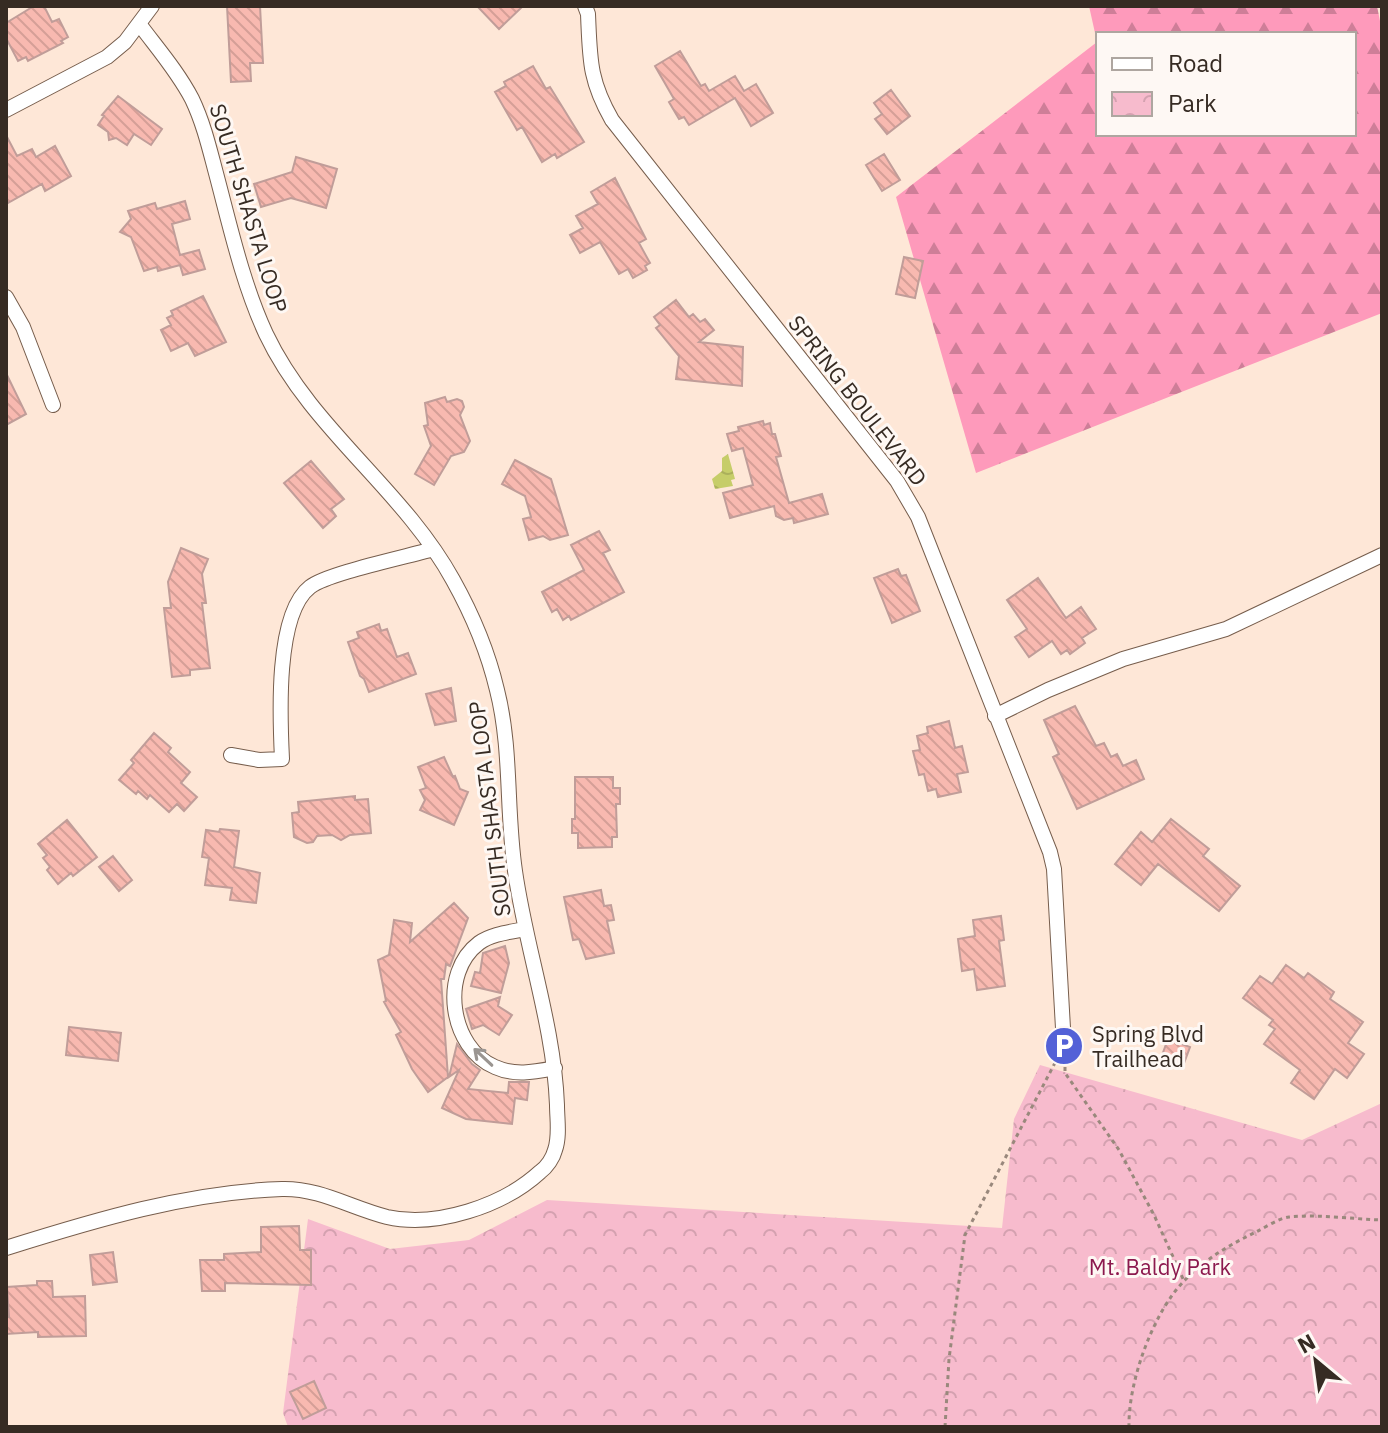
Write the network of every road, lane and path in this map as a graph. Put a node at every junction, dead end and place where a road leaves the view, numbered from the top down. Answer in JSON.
{"nodes":[{"id":1,"x":152,"y":6,"type":"edge"},
{"id":2,"x":585,"y":6,"type":"edge"},
{"id":3,"x":140,"y":25,"type":"junction"},
{"id":4,"x":6,"y":110,"type":"edge"},
{"id":5,"x":6,"y":297,"type":"edge"},
{"id":6,"x":53,"y":405,"type":"dead end"},
{"id":7,"x":433,"y":549,"type":"junction"},
{"id":8,"x":1382,"y":555,"type":"edge"},
{"id":9,"x":995,"y":716,"type":"junction"},
{"id":10,"x":231,"y":755,"type":"dead end"},
{"id":11,"x":525,"y":929,"type":"junction"},
{"id":12,"x":1064,"y":1046,"type":"junction"},
{"id":13,"x":555,"y":1068,"type":"junction"},
{"id":14,"x":1382,"y":1220,"type":"edge"},
{"id":15,"x":6,"y":1248,"type":"edge"},
{"id":16,"x":1184,"y":1281,"type":"junction"},
{"id":17,"x":945,"y":1427,"type":"edge"},
{"id":18,"x":1129,"y":1427,"type":"edge"}],
"edges":[{"from":1,"to":3,"type":"street"},
{"from":2,"to":9,"type":"street","name":"SPRING BOULEVARD"},
{"from":3,"to":4,"type":"street"},
{"from":3,"to":7,"type":"street","name":"SOUTH SHASTA LOOP"},
{"from":5,"to":6,"type":"street"},
{"from":7,"to":10,"type":"street"},
{"from":7,"to":11,"type":"street","name":"SOUTH SHASTA LOOP"},
{"from":8,"to":9,"type":"street"},
{"from":9,"to":12,"type":"street","name":"SPRING BOULEVARD"},
{"from":11,"to":13,"type":"street","name":"SOUTH SHASTA LOOP"},
{"from":13,"to":11,"type":"street","one_way":true},
{"from":12,"to":16,"type":"path"},
{"from":12,"to":17,"type":"path"},
{"from":13,"to":15,"type":"street","name":"SOUTH SHASTA LOOP"},
{"from":14,"to":16,"type":"path"},
{"from":16,"to":18,"type":"path"}]}
